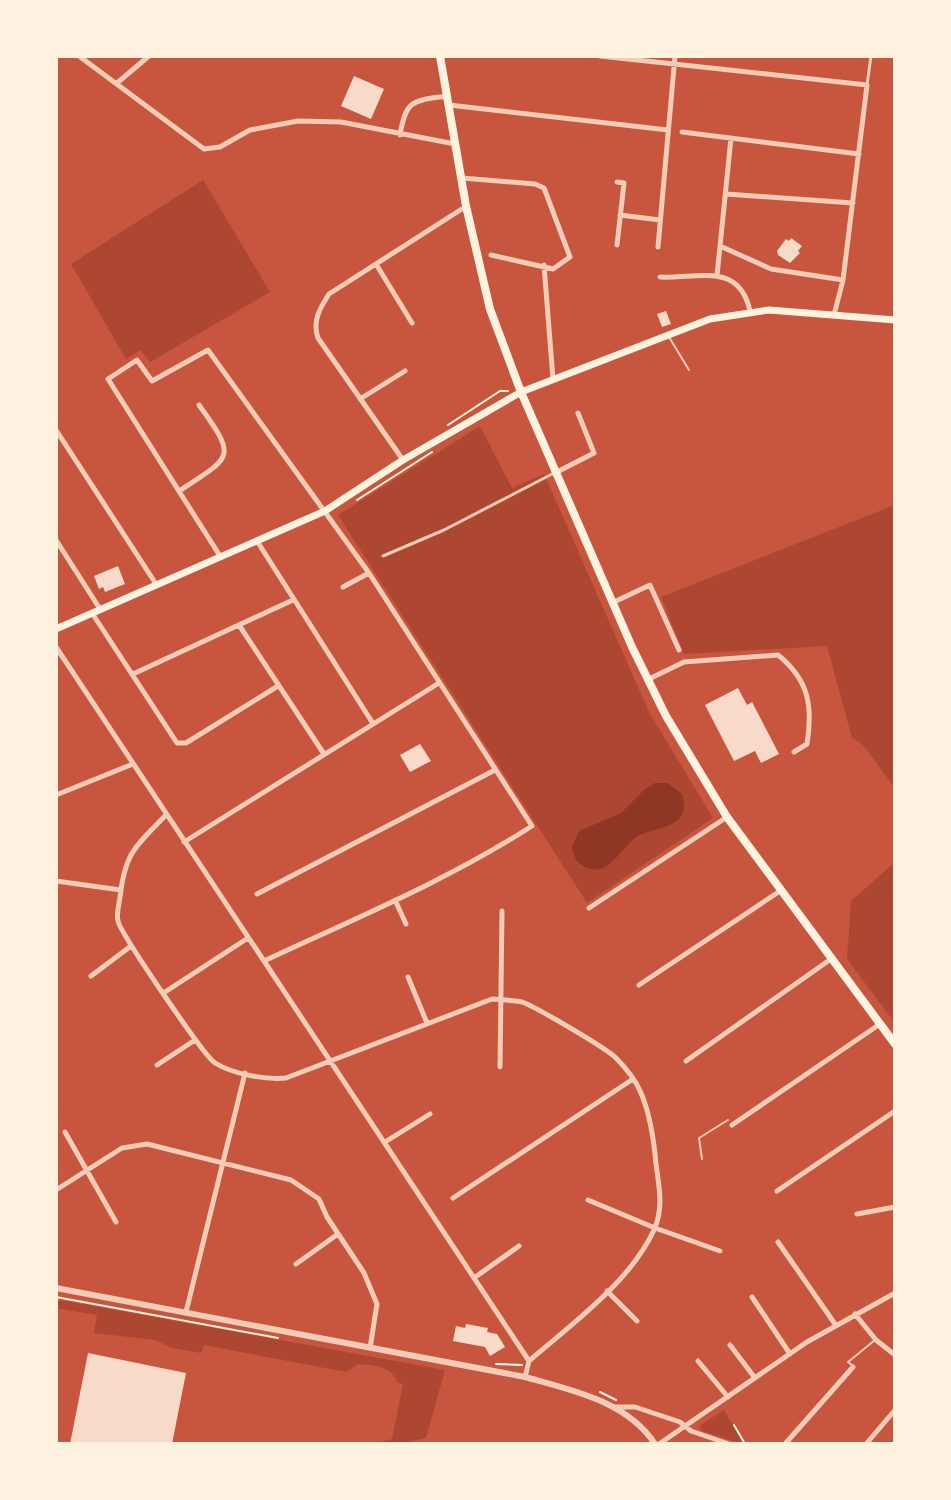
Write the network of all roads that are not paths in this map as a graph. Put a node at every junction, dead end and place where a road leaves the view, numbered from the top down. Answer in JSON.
{"nodes":[{"id":1,"x":79,"y":56,"type":"edge"},
{"id":2,"x":149,"y":56,"type":"edge"},
{"id":3,"x":440,"y":56,"type":"edge"},
{"id":4,"x":600,"y":56,"type":"edge"},
{"id":5,"x":871,"y":56,"type":"edge"},
{"id":6,"x":675,"y":60,"type":"edge"},
{"id":7,"x":117,"y":83,"type":"junction"},
{"id":8,"x":867,"y":85,"type":"junction"},
{"id":9,"x":448,"y":101,"type":"junction"},
{"id":10,"x":668,"y":130,"type":"junction"},
{"id":11,"x":682,"y":132,"type":"dead end"},
{"id":12,"x":400,"y":135,"type":"junction"},
{"id":13,"x":731,"y":138,"type":"junction"},
{"id":14,"x":456,"y":144,"type":"junction"},
{"id":15,"x":859,"y":154,"type":"junction"},
{"id":16,"x":462,"y":178,"type":"junction"},
{"id":17,"x":617,"y":182,"type":"dead end"},
{"id":18,"x":726,"y":194,"type":"junction"},
{"id":19,"x":853,"y":203,"type":"junction"},
{"id":20,"x":466,"y":206,"type":"junction"},
{"id":21,"x":620,"y":215,"type":"junction"},
{"id":22,"x":660,"y":220,"type":"junction"},
{"id":23,"x":617,"y":245,"type":"dead end"},
{"id":24,"x":720,"y":246,"type":"junction"},
{"id":25,"x":658,"y":247,"type":"dead end"},
{"id":26,"x":475,"y":251,"type":"junction"},
{"id":27,"x":491,"y":255,"type":"joint"},
{"id":28,"x":376,"y":264,"type":"junction"},
{"id":29,"x":544,"y":265,"type":"junction"},
{"id":30,"x":717,"y":276,"type":"junction"},
{"id":31,"x":660,"y":277,"type":"dead end"},
{"id":32,"x":843,"y":280,"type":"junction"},
{"id":33,"x":750,"y":311,"type":"junction"},
{"id":34,"x":834,"y":315,"type":"junction"},
{"id":35,"x":895,"y":320,"type":"edge"},
{"id":36,"x":412,"y":323,"type":"dead end"},
{"id":37,"x":668,"y":335,"type":"junction"},
{"id":38,"x":689,"y":370,"type":"dead end"},
{"id":39,"x":405,"y":371,"type":"dead end"},
{"id":40,"x":553,"y":379,"type":"junction"},
{"id":41,"x":521,"y":392,"type":"junction"},
{"id":42,"x":360,"y":399,"type":"junction"},
{"id":43,"x":199,"y":405,"type":"dead end"},
{"id":44,"x":578,"y":413,"type":"dead end"},
{"id":45,"x":56,"y":430,"type":"edge"},
{"id":46,"x":403,"y":460,"type":"junction"},
{"id":47,"x":556,"y":472,"type":"junction"},
{"id":48,"x":179,"y":491,"type":"junction"},
{"id":49,"x":325,"y":511,"type":"junction"},
{"id":50,"x":56,"y":540,"type":"edge"},
{"id":51,"x":256,"y":540,"type":"junction"},
{"id":52,"x":220,"y":556,"type":"junction"},
{"id":53,"x":383,"y":556,"type":"dead end"},
{"id":54,"x":369,"y":573,"type":"junction"},
{"id":55,"x":156,"y":584,"type":"junction"},
{"id":56,"x":343,"y":587,"type":"dead end"},
{"id":57,"x":293,"y":600,"type":"junction"},
{"id":58,"x":614,"y":602,"type":"junction"},
{"id":59,"x":100,"y":609,"type":"junction"},
{"id":60,"x":92,"y":612,"type":"junction"},
{"id":61,"x":239,"y":625,"type":"junction"},
{"id":62,"x":56,"y":629,"type":"edge"},
{"id":63,"x":56,"y":647,"type":"edge"},
{"id":64,"x":679,"y":650,"type":"dead end"},
{"id":65,"x":133,"y":674,"type":"junction"},
{"id":66,"x":648,"y":680,"type":"junction"},
{"id":67,"x":439,"y":683,"type":"junction"},
{"id":68,"x":278,"y":686,"type":"junction"},
{"id":69,"x":372,"y":722,"type":"junction"},
{"id":70,"x":794,"y":752,"type":"dead end"},
{"id":71,"x":324,"y":754,"type":"junction"},
{"id":72,"x":133,"y":764,"type":"junction"},
{"id":73,"x":495,"y":770,"type":"junction"},
{"id":74,"x":56,"y":795,"type":"edge"},
{"id":75,"x":166,"y":815,"type":"junction"},
{"id":76,"x":727,"y":817,"type":"junction"},
{"id":77,"x":184,"y":842,"type":"junction"},
{"id":78,"x":56,"y":881,"type":"edge"},
{"id":79,"x":121,"y":890,"type":"junction"},
{"id":80,"x":780,"y":891,"type":"junction"},
{"id":81,"x":257,"y":894,"type":"dead end"},
{"id":82,"x":395,"y":900,"type":"junction"},
{"id":83,"x":589,"y":908,"type":"dead end"},
{"id":84,"x":502,"y":911,"type":"dead end"},
{"id":85,"x":406,"y":924,"type":"dead end"},
{"id":86,"x":248,"y":938,"type":"junction"},
{"id":87,"x":131,"y":946,"type":"junction"},
{"id":88,"x":831,"y":959,"type":"junction"},
{"id":89,"x":264,"y":961,"type":"junction"},
{"id":90,"x":91,"y":976,"type":"dead end"},
{"id":91,"x":408,"y":977,"type":"dead end"},
{"id":92,"x":639,"y":985,"type":"dead end"},
{"id":93,"x":165,"y":993,"type":"junction"},
{"id":94,"x":503,"y":1000,"type":"junction"},
{"id":95,"x":427,"y":1023,"type":"junction"},
{"id":96,"x":880,"y":1024,"type":"junction"},
{"id":97,"x":195,"y":1040,"type":"junction"},
{"id":98,"x":895,"y":1044,"type":"edge"},
{"id":99,"x":329,"y":1061,"type":"junction"},
{"id":100,"x":686,"y":1061,"type":"dead end"},
{"id":101,"x":157,"y":1065,"type":"dead end"},
{"id":102,"x":500,"y":1067,"type":"dead end"},
{"id":103,"x":245,"y":1073,"type":"junction"},
{"id":104,"x":633,"y":1079,"type":"junction"},
{"id":105,"x":895,"y":1111,"type":"edge"},
{"id":106,"x":430,"y":1114,"type":"dead end"},
{"id":107,"x":730,"y":1122,"type":"joint"},
{"id":108,"x":65,"y":1132,"type":"dead end"},
{"id":109,"x":385,"y":1142,"type":"junction"},
{"id":110,"x":702,"y":1159,"type":"dead end"},
{"id":111,"x":222,"y":1164,"type":"junction"},
{"id":112,"x":85,"y":1171,"type":"junction"},
{"id":113,"x":56,"y":1190,"type":"edge"},
{"id":114,"x":777,"y":1191,"type":"dead end"},
{"id":115,"x":453,"y":1198,"type":"dead end"},
{"id":116,"x":588,"y":1200,"type":"dead end"},
{"id":117,"x":895,"y":1207,"type":"edge"},
{"id":118,"x":857,"y":1214,"type":"dead end"},
{"id":119,"x":116,"y":1222,"type":"dead end"},
{"id":120,"x":655,"y":1228,"type":"junction"},
{"id":121,"x":338,"y":1234,"type":"junction"},
{"id":122,"x":778,"y":1242,"type":"dead end"},
{"id":123,"x":519,"y":1246,"type":"dead end"},
{"id":124,"x":720,"y":1251,"type":"dead end"},
{"id":125,"x":296,"y":1264,"type":"dead end"},
{"id":126,"x":474,"y":1278,"type":"junction"},
{"id":127,"x":56,"y":1288,"type":"edge"},
{"id":128,"x":607,"y":1291,"type":"junction"},
{"id":129,"x":895,"y":1293,"type":"edge"},
{"id":130,"x":752,"y":1297,"type":"dead end"},
{"id":131,"x":186,"y":1312,"type":"junction"},
{"id":132,"x":855,"y":1314,"type":"junction"},
{"id":133,"x":637,"y":1321,"type":"dead end"},
{"id":134,"x":835,"y":1324,"type":"junction"},
{"id":135,"x":876,"y":1340,"type":"junction"},
{"id":136,"x":730,"y":1345,"type":"dead end"},
{"id":137,"x":370,"y":1348,"type":"junction"},
{"id":138,"x":790,"y":1354,"type":"junction"},
{"id":139,"x":895,"y":1355,"type":"edge"},
{"id":140,"x":529,"y":1361,"type":"junction"},
{"id":141,"x":698,"y":1361,"type":"dead end"},
{"id":142,"x":853,"y":1367,"type":"joint"},
{"id":143,"x":525,"y":1377,"type":"junction"},
{"id":144,"x":755,"y":1378,"type":"junction"},
{"id":145,"x":728,"y":1397,"type":"junction"},
{"id":146,"x":614,"y":1407,"type":"junction"},
{"id":147,"x":894,"y":1408,"type":"edge"},
{"id":148,"x":686,"y":1426,"type":"junction"},
{"id":149,"x":657,"y":1444,"type":"edge"},
{"id":150,"x":729,"y":1444,"type":"edge"},
{"id":151,"x":785,"y":1444,"type":"edge"},
{"id":152,"x":866,"y":1444,"type":"edge"}],
"edges":[{"from":1,"to":7,"type":"street"},
{"from":2,"to":7,"type":"street"},
{"from":3,"to":9,"type":"highway"},
{"from":4,"to":6,"type":"street"},
{"from":5,"to":8,"type":"street"},
{"from":6,"to":8,"type":"street"},
{"from":6,"to":10,"type":"street"},
{"from":7,"to":12,"type":"street"},
{"from":8,"to":15,"type":"street"},
{"from":9,"to":10,"type":"street"},
{"from":9,"to":12,"type":"street"},
{"from":9,"to":14,"type":"highway"},
{"from":10,"to":22,"type":"street"},
{"from":11,"to":13,"type":"street"},
{"from":12,"to":14,"type":"street"},
{"from":13,"to":15,"type":"street"},
{"from":13,"to":18,"type":"street"},
{"from":14,"to":16,"type":"highway"},
{"from":15,"to":19,"type":"street"},
{"from":16,"to":20,"type":"highway"},
{"from":16,"to":29,"type":"street"},
{"from":17,"to":21,"type":"street"},
{"from":18,"to":19,"type":"street"},
{"from":18,"to":24,"type":"street"},
{"from":19,"to":32,"type":"street"},
{"from":20,"to":26,"type":"highway"},
{"from":20,"to":28,"type":"street"},
{"from":21,"to":22,"type":"street"},
{"from":21,"to":23,"type":"street"},
{"from":22,"to":25,"type":"street"},
{"from":24,"to":30,"type":"street"},
{"from":24,"to":32,"type":"street"},
{"from":26,"to":27,"type":"street"},
{"from":26,"to":41,"type":"highway"},
{"from":27,"to":29,"type":"street"},
{"from":28,"to":36,"type":"street"},
{"from":28,"to":42,"type":"street"},
{"from":29,"to":40,"type":"street"},
{"from":30,"to":31,"type":"street"},
{"from":30,"to":33,"type":"street"},
{"from":32,"to":34,"type":"street"},
{"from":33,"to":34,"type":"main road"},
{"from":33,"to":37,"type":"main road"},
{"from":34,"to":35,"type":"main road"},
{"from":37,"to":38,"type":"lane"},
{"from":37,"to":40,"type":"main road"},
{"from":39,"to":42,"type":"street"},
{"from":40,"to":41,"type":"main road"},
{"from":41,"to":46,"type":"main road"},
{"from":41,"to":47,"type":"highway"},
{"from":42,"to":46,"type":"street"},
{"from":43,"to":48,"type":"street"},
{"from":44,"to":47,"type":"street"},
{"from":45,"to":55,"type":"street"},
{"from":46,"to":49,"type":"main road"},
{"from":47,"to":53,"type":"street"},
{"from":47,"to":58,"type":"highway"},
{"from":48,"to":49,"type":"street"},
{"from":48,"to":52,"type":"street"},
{"from":49,"to":51,"type":"main road"},
{"from":49,"to":54,"type":"street"},
{"from":50,"to":59,"type":"street"},
{"from":51,"to":52,"type":"main road"},
{"from":51,"to":57,"type":"street"},
{"from":52,"to":55,"type":"main road"},
{"from":54,"to":56,"type":"street"},
{"from":54,"to":67,"type":"street"},
{"from":55,"to":59,"type":"main road"},
{"from":57,"to":61,"type":"street"},
{"from":57,"to":69,"type":"street"},
{"from":58,"to":64,"type":"street"},
{"from":58,"to":66,"type":"highway"},
{"from":59,"to":60,"type":"main road"},
{"from":60,"to":62,"type":"main road"},
{"from":60,"to":65,"type":"street"},
{"from":61,"to":65,"type":"street"},
{"from":61,"to":68,"type":"street"},
{"from":63,"to":72,"type":"street"},
{"from":65,"to":68,"type":"street"},
{"from":66,"to":70,"type":"street"},
{"from":66,"to":76,"type":"highway"},
{"from":67,"to":69,"type":"street"},
{"from":67,"to":73,"type":"street"},
{"from":68,"to":71,"type":"street"},
{"from":69,"to":71,"type":"street"},
{"from":71,"to":77,"type":"street"},
{"from":72,"to":74,"type":"street"},
{"from":72,"to":75,"type":"street"},
{"from":73,"to":81,"type":"street"},
{"from":73,"to":82,"type":"street"},
{"from":75,"to":77,"type":"street"},
{"from":75,"to":79,"type":"street"},
{"from":76,"to":80,"type":"highway"},
{"from":76,"to":83,"type":"street"},
{"from":77,"to":86,"type":"street"},
{"from":78,"to":79,"type":"street"},
{"from":79,"to":87,"type":"street"},
{"from":80,"to":88,"type":"highway"},
{"from":80,"to":92,"type":"street"},
{"from":82,"to":85,"type":"street"},
{"from":82,"to":89,"type":"street"},
{"from":84,"to":94,"type":"street"},
{"from":86,"to":89,"type":"street"},
{"from":86,"to":93,"type":"street"},
{"from":87,"to":90,"type":"street"},
{"from":87,"to":93,"type":"street"},
{"from":88,"to":96,"type":"highway"},
{"from":88,"to":100,"type":"street"},
{"from":89,"to":99,"type":"street"},
{"from":91,"to":95,"type":"street"},
{"from":93,"to":97,"type":"street"},
{"from":94,"to":95,"type":"street"},
{"from":94,"to":102,"type":"street"},
{"from":94,"to":104,"type":"street"},
{"from":95,"to":99,"type":"street"},
{"from":96,"to":98,"type":"highway"},
{"from":96,"to":107,"type":"street"},
{"from":97,"to":101,"type":"street"},
{"from":97,"to":103,"type":"street"},
{"from":99,"to":103,"type":"street"},
{"from":99,"to":109,"type":"street"},
{"from":103,"to":111,"type":"street"},
{"from":104,"to":115,"type":"street"},
{"from":104,"to":120,"type":"street"},
{"from":105,"to":114,"type":"street"},
{"from":106,"to":109,"type":"street"},
{"from":107,"to":110,"type":"lane"},
{"from":108,"to":112,"type":"street"},
{"from":109,"to":126,"type":"street"},
{"from":111,"to":112,"type":"street"},
{"from":111,"to":121,"type":"street"},
{"from":111,"to":131,"type":"street"},
{"from":112,"to":113,"type":"street"},
{"from":112,"to":119,"type":"street"},
{"from":116,"to":120,"type":"street"},
{"from":117,"to":118,"type":"street"},
{"from":120,"to":124,"type":"street"},
{"from":120,"to":128,"type":"street"},
{"from":121,"to":125,"type":"street"},
{"from":121,"to":137,"type":"street"},
{"from":122,"to":134,"type":"street"},
{"from":123,"to":126,"type":"street"},
{"from":126,"to":140,"type":"street"},
{"from":127,"to":131,"type":"street"},
{"from":128,"to":133,"type":"street"},
{"from":128,"to":140,"type":"street"},
{"from":129,"to":132,"type":"street"},
{"from":130,"to":138,"type":"street"},
{"from":131,"to":137,"type":"street"},
{"from":132,"to":134,"type":"street"},
{"from":132,"to":135,"type":"street"},
{"from":134,"to":138,"type":"street"},
{"from":135,"to":139,"type":"street"},
{"from":135,"to":142,"type":"lane"},
{"from":136,"to":144,"type":"street"},
{"from":137,"to":143,"type":"street"},
{"from":138,"to":144,"type":"street"},
{"from":140,"to":143,"type":"street"},
{"from":141,"to":145,"type":"street"},
{"from":142,"to":151,"type":"street"},
{"from":143,"to":146,"type":"street"},
{"from":144,"to":145,"type":"street"},
{"from":145,"to":148,"type":"street"},
{"from":146,"to":148,"type":"street"},
{"from":146,"to":149,"type":"street"},
{"from":147,"to":152,"type":"street"},
{"from":148,"to":149,"type":"street"},
{"from":148,"to":150,"type":"street"}]}
